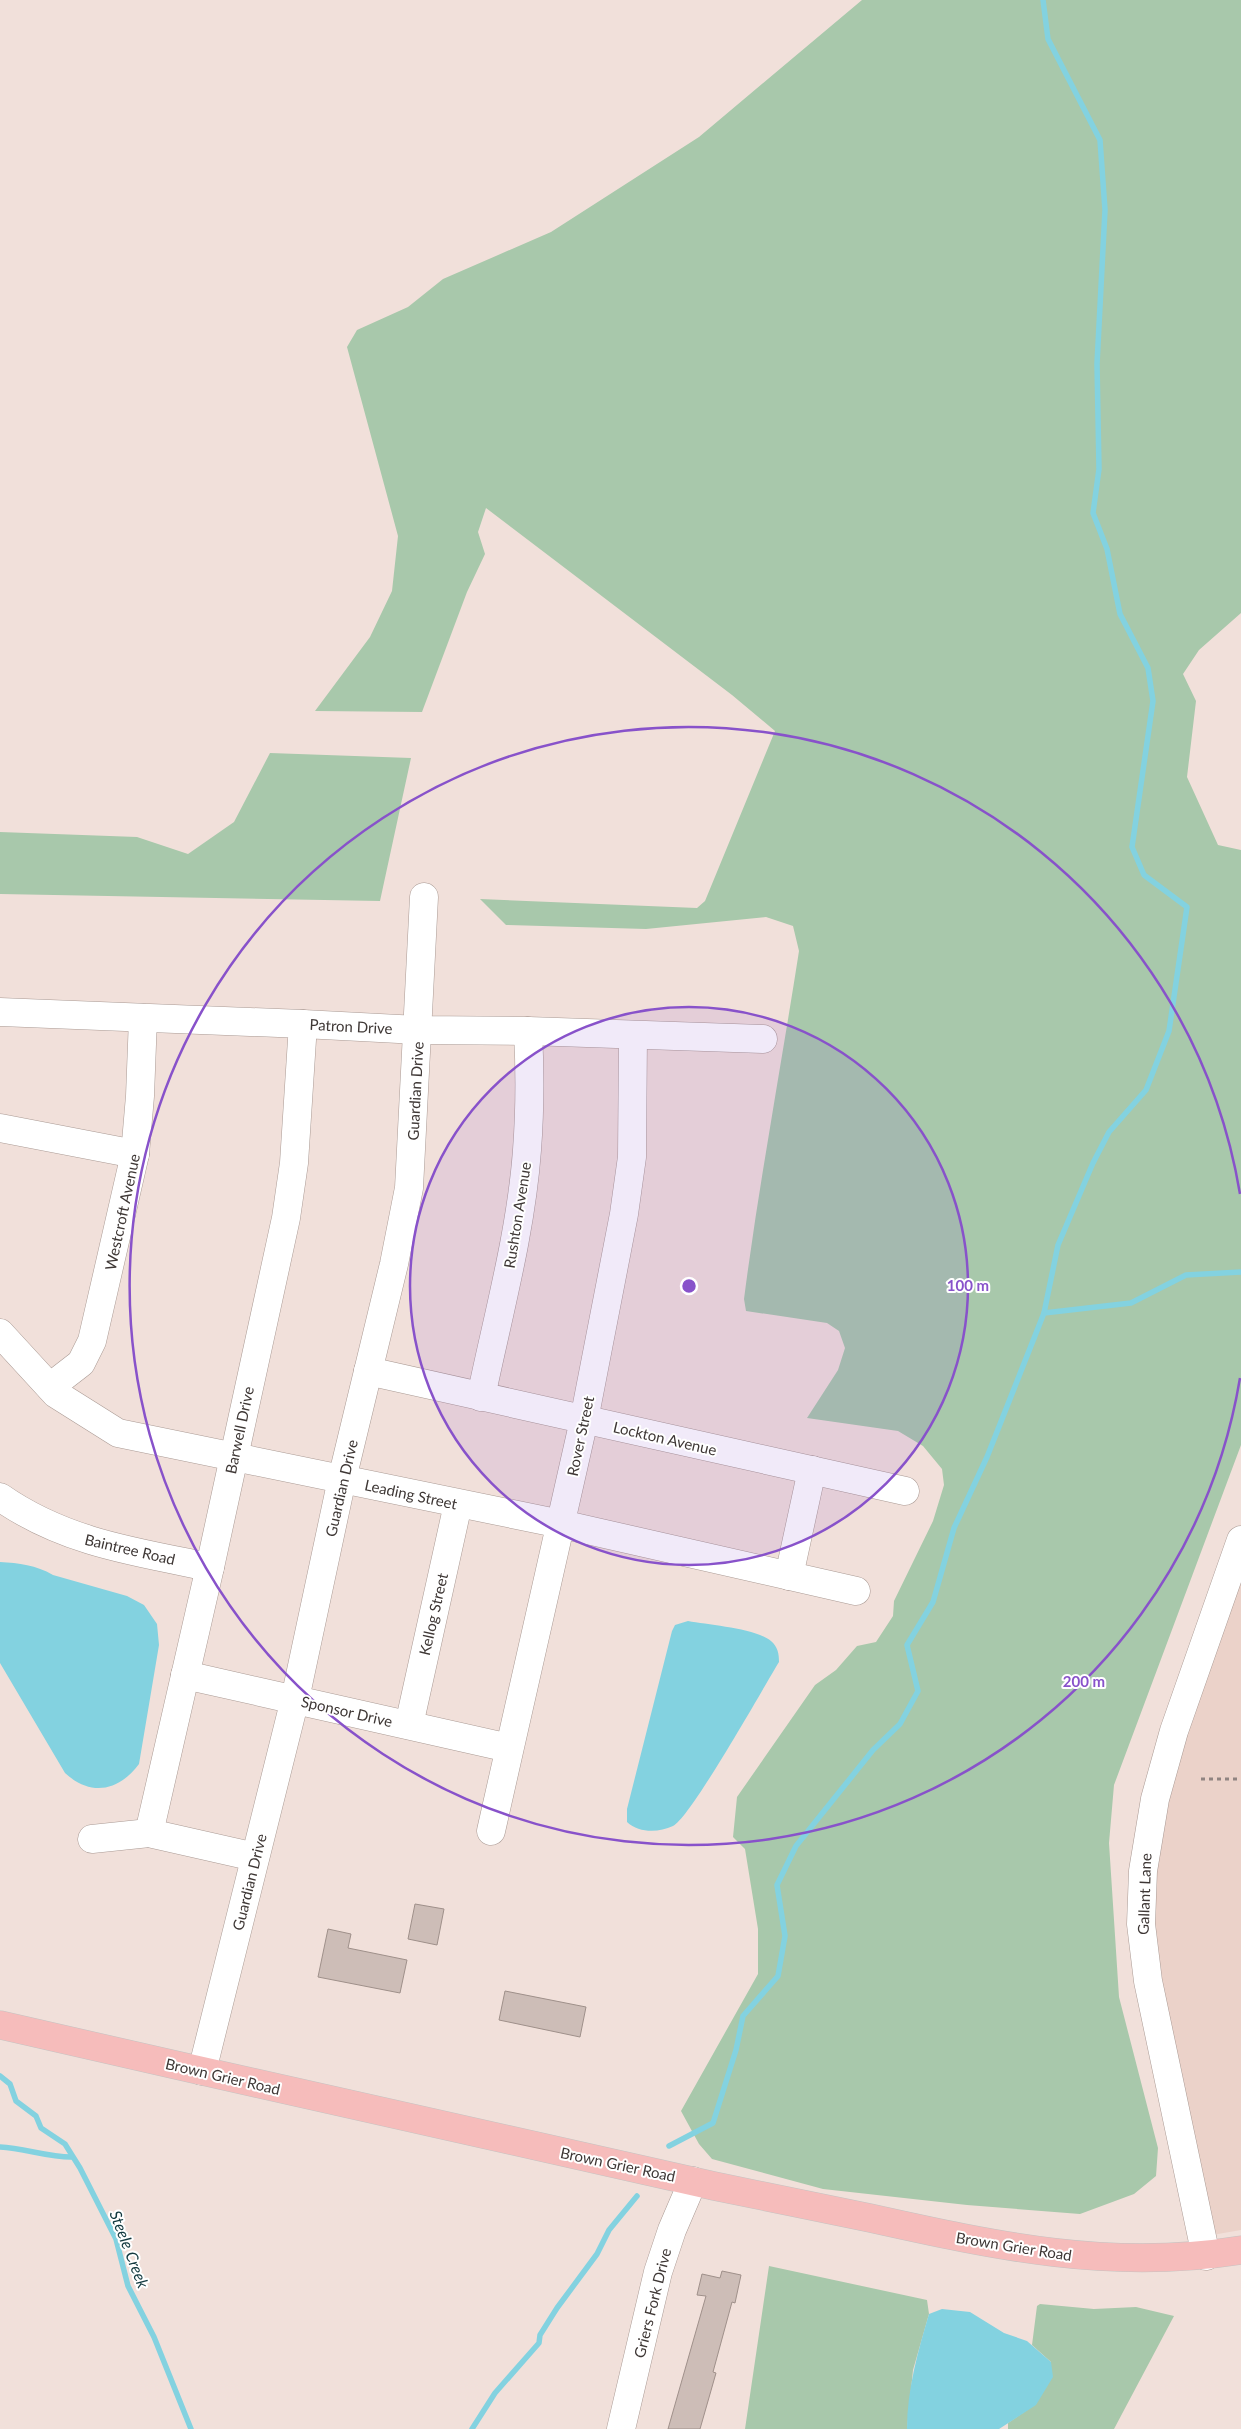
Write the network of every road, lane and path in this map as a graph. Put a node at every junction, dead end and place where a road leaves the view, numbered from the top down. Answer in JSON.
{"nodes":[{"id":1,"x":424,"y":897,"type":"dead end"},
{"id":2,"x":0,"y":1012,"type":"edge"},
{"id":3,"x":143,"y":1018,"type":"junction"},
{"id":4,"x":303,"y":1024,"type":"junction"},
{"id":5,"x":418,"y":1030,"type":"junction"},
{"id":6,"x":528,"y":1031,"type":"junction"},
{"id":7,"x":633,"y":1035,"type":"junction"},
{"id":8,"x":763,"y":1039,"type":"dead end"},
{"id":9,"x":0,"y":1128,"type":"edge"},
{"id":10,"x":135,"y":1154,"type":"junction"},
{"id":11,"x":0,"y":1333,"type":"edge"},
{"id":12,"x":368,"y":1371,"type":"junction"},
{"id":13,"x":50,"y":1387,"type":"junction"},
{"id":14,"x":481,"y":1397,"type":"junction"},
{"id":15,"x":584,"y":1420,"type":"junction"},
{"id":16,"x":232,"y":1456,"type":"junction"},
{"id":17,"x":812,"y":1470,"type":"junction"},
{"id":18,"x":342,"y":1479,"type":"junction"},
{"id":19,"x":905,"y":1492,"type":"dead end"},
{"id":20,"x":0,"y":1497,"type":"edge"},
{"id":21,"x":458,"y":1504,"type":"junction"},
{"id":22,"x":561,"y":1524,"type":"junction"},
{"id":23,"x":1241,"y":1540,"type":"edge"},
{"id":24,"x":210,"y":1568,"type":"junction"},
{"id":25,"x":789,"y":1576,"type":"junction"},
{"id":26,"x":856,"y":1592,"type":"dead end"},
{"id":27,"x":185,"y":1675,"type":"junction"},
{"id":28,"x":295,"y":1699,"type":"junction"},
{"id":29,"x":409,"y":1725,"type":"junction"},
{"id":30,"x":510,"y":1748,"type":"junction"},
{"id":31,"x":1202,"y":1779,"type":"dead end"},
{"id":32,"x":1241,"y":1779,"type":"edge"},
{"id":33,"x":491,"y":1831,"type":"dead end"},
{"id":34,"x":149,"y":1833,"type":"junction"},
{"id":35,"x":92,"y":1839,"type":"dead end"},
{"id":36,"x":255,"y":1857,"type":"junction"},
{"id":37,"x":0,"y":2026,"type":"edge"},
{"id":38,"x":202,"y":2071,"type":"junction"},
{"id":39,"x":693,"y":2181,"type":"junction"},
{"id":40,"x":1241,"y":2250,"type":"edge"},
{"id":41,"x":1206,"y":2256,"type":"junction"},
{"id":42,"x":621,"y":2429,"type":"edge"}],
"edges":[{"from":1,"to":5,"type":"street","name":"Guardian Drive"},
{"from":2,"to":3,"type":"street","name":"Patron Drive"},
{"from":3,"to":4,"type":"street","name":"Patron Drive"},
{"from":3,"to":10,"type":"street","name":"Westcroft Avenue"},
{"from":4,"to":5,"type":"street","name":"Patron Drive"},
{"from":4,"to":16,"type":"street","name":"Barwell Drive"},
{"from":5,"to":6,"type":"street","name":"Patron Drive"},
{"from":5,"to":12,"type":"street","name":"Guardian Drive"},
{"from":6,"to":7,"type":"street","name":"Patron Drive"},
{"from":6,"to":14,"type":"street","name":"Rushton Avenue"},
{"from":7,"to":8,"type":"street","name":"Patron Drive"},
{"from":7,"to":15,"type":"street","name":"Rover Street"},
{"from":9,"to":10,"type":"street"},
{"from":10,"to":13,"type":"street","name":"Westcroft Avenue"},
{"from":11,"to":13,"type":"street","name":"Leading Street"},
{"from":12,"to":14,"type":"street","name":"Lockton Avenue"},
{"from":12,"to":18,"type":"street","name":"Guardian Drive"},
{"from":13,"to":16,"type":"street","name":"Leading Street"},
{"from":14,"to":15,"type":"street","name":"Lockton Avenue"},
{"from":15,"to":17,"type":"street","name":"Lockton Avenue"},
{"from":15,"to":22,"type":"street","name":"Rover Street"},
{"from":16,"to":18,"type":"street","name":"Leading Street"},
{"from":16,"to":24,"type":"street","name":"Barwell Drive"},
{"from":17,"to":19,"type":"street","name":"Lockton Avenue"},
{"from":17,"to":25,"type":"street"},
{"from":18,"to":21,"type":"street","name":"Leading Street"},
{"from":18,"to":28,"type":"street","name":"Guardian Drive"},
{"from":20,"to":24,"type":"street","name":"Baintree Road"},
{"from":21,"to":22,"type":"street","name":"Leading Street"},
{"from":21,"to":29,"type":"street","name":"Kellog Street"},
{"from":22,"to":25,"type":"street","name":"Leading Street"},
{"from":22,"to":30,"type":"street","name":"Rover Street"},
{"from":23,"to":41,"type":"street","name":"Gallant Lane"},
{"from":24,"to":27,"type":"street","name":"Barwell Drive"},
{"from":25,"to":26,"type":"street","name":"Leading Street"},
{"from":27,"to":28,"type":"street","name":"Sponsor Drive"},
{"from":27,"to":34,"type":"street","name":"Barwell Drive"},
{"from":28,"to":29,"type":"street","name":"Sponsor Drive"},
{"from":28,"to":36,"type":"street","name":"Guardian Drive"},
{"from":29,"to":30,"type":"street","name":"Sponsor Drive"},
{"from":30,"to":33,"type":"street","name":"Rover Street"},
{"from":31,"to":32,"type":"path"},
{"from":34,"to":35,"type":"street"},
{"from":34,"to":36,"type":"street"},
{"from":36,"to":38,"type":"street","name":"Guardian Drive"},
{"from":37,"to":38,"type":"main road","name":"Brown Grier Road"},
{"from":38,"to":39,"type":"main road","name":"Brown Grier Road"},
{"from":39,"to":41,"type":"main road","name":"Brown Grier Road"},
{"from":39,"to":42,"type":"street","name":"Griers Fork Drive"},
{"from":40,"to":41,"type":"main road","name":"Brown Grier Road"}]}
